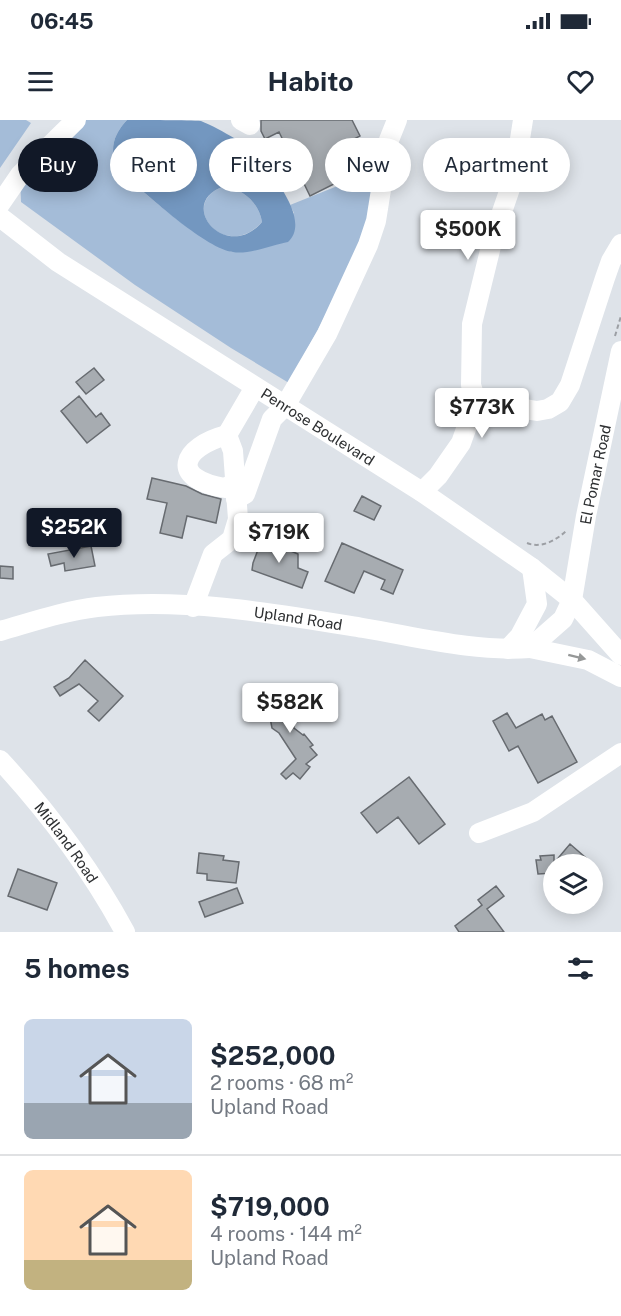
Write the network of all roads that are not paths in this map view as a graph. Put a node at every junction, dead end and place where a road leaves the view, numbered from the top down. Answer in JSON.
{"nodes":[{"id":1,"x":76,"y":120,"type":"edge"},
{"id":2,"x":397,"y":120,"type":"edge"},
{"id":3,"x":523,"y":120,"type":"edge"},
{"id":4,"x":0,"y":204,"type":"edge"},
{"id":5,"x":0,"y":217,"type":"edge"},
{"id":6,"x":621,"y":244,"type":"edge"},
{"id":7,"x":617,"y":348,"type":"edge"},
{"id":8,"x":255,"y":387,"type":"junction"},
{"id":9,"x":476,"y":401,"type":"junction"},
{"id":10,"x":285,"y":406,"type":"junction"},
{"id":11,"x":227,"y":435,"type":"junction"},
{"id":12,"x":236,"y":491,"type":"junction"},
{"id":13,"x":422,"y":492,"type":"junction"},
{"id":14,"x":532,"y":568,"type":"junction"},
{"id":15,"x":572,"y":600,"type":"junction"},
{"id":16,"x":193,"y":607,"type":"junction"},
{"id":17,"x":0,"y":631,"type":"edge"},
{"id":18,"x":530,"y":648,"type":"junction"},
{"id":19,"x":508,"y":649,"type":"junction"},
{"id":20,"x":621,"y":655,"type":"edge"},
{"id":21,"x":621,"y":677,"type":"edge"},
{"id":22,"x":621,"y":753,"type":"edge"},
{"id":23,"x":0,"y":760,"type":"edge"},
{"id":24,"x":479,"y":833,"type":"dead end"},
{"id":25,"x":125,"y":932,"type":"edge"}],
"edges":[{"from":1,"to":4,"type":"street"},
{"from":2,"to":10,"type":"street"},
{"from":3,"to":9,"type":"street"},
{"from":5,"to":8,"type":"street","name":"Penrose Boulevard"},
{"from":6,"to":9,"type":"street"},
{"from":7,"to":15,"type":"street","name":"El Pomar Road"},
{"from":8,"to":10,"type":"street","name":"Penrose Boulevard"},
{"from":8,"to":11,"type":"street"},
{"from":9,"to":13,"type":"street"},
{"from":10,"to":12,"type":"street"},
{"from":10,"to":13,"type":"street","name":"Penrose Boulevard"},
{"from":11,"to":12,"type":"street"},
{"from":11,"to":12,"type":"street"},
{"from":12,"to":16,"type":"street"},
{"from":13,"to":14,"type":"street","name":"Penrose Boulevard"},
{"from":14,"to":15,"type":"street","name":"Penrose Boulevard"},
{"from":14,"to":19,"type":"street"},
{"from":15,"to":18,"type":"street"},
{"from":15,"to":20,"type":"street","name":"Penrose Boulevard"},
{"from":16,"to":17,"type":"street","name":"Upland Road"},
{"from":16,"to":19,"type":"street","name":"Upland Road"},
{"from":18,"to":19,"type":"street","name":"Upland Road"},
{"from":18,"to":21,"type":"street","name":"Upland Road","one_way":true},
{"from":22,"to":24,"type":"street"},
{"from":23,"to":25,"type":"street","name":"Midland Road"}]}
